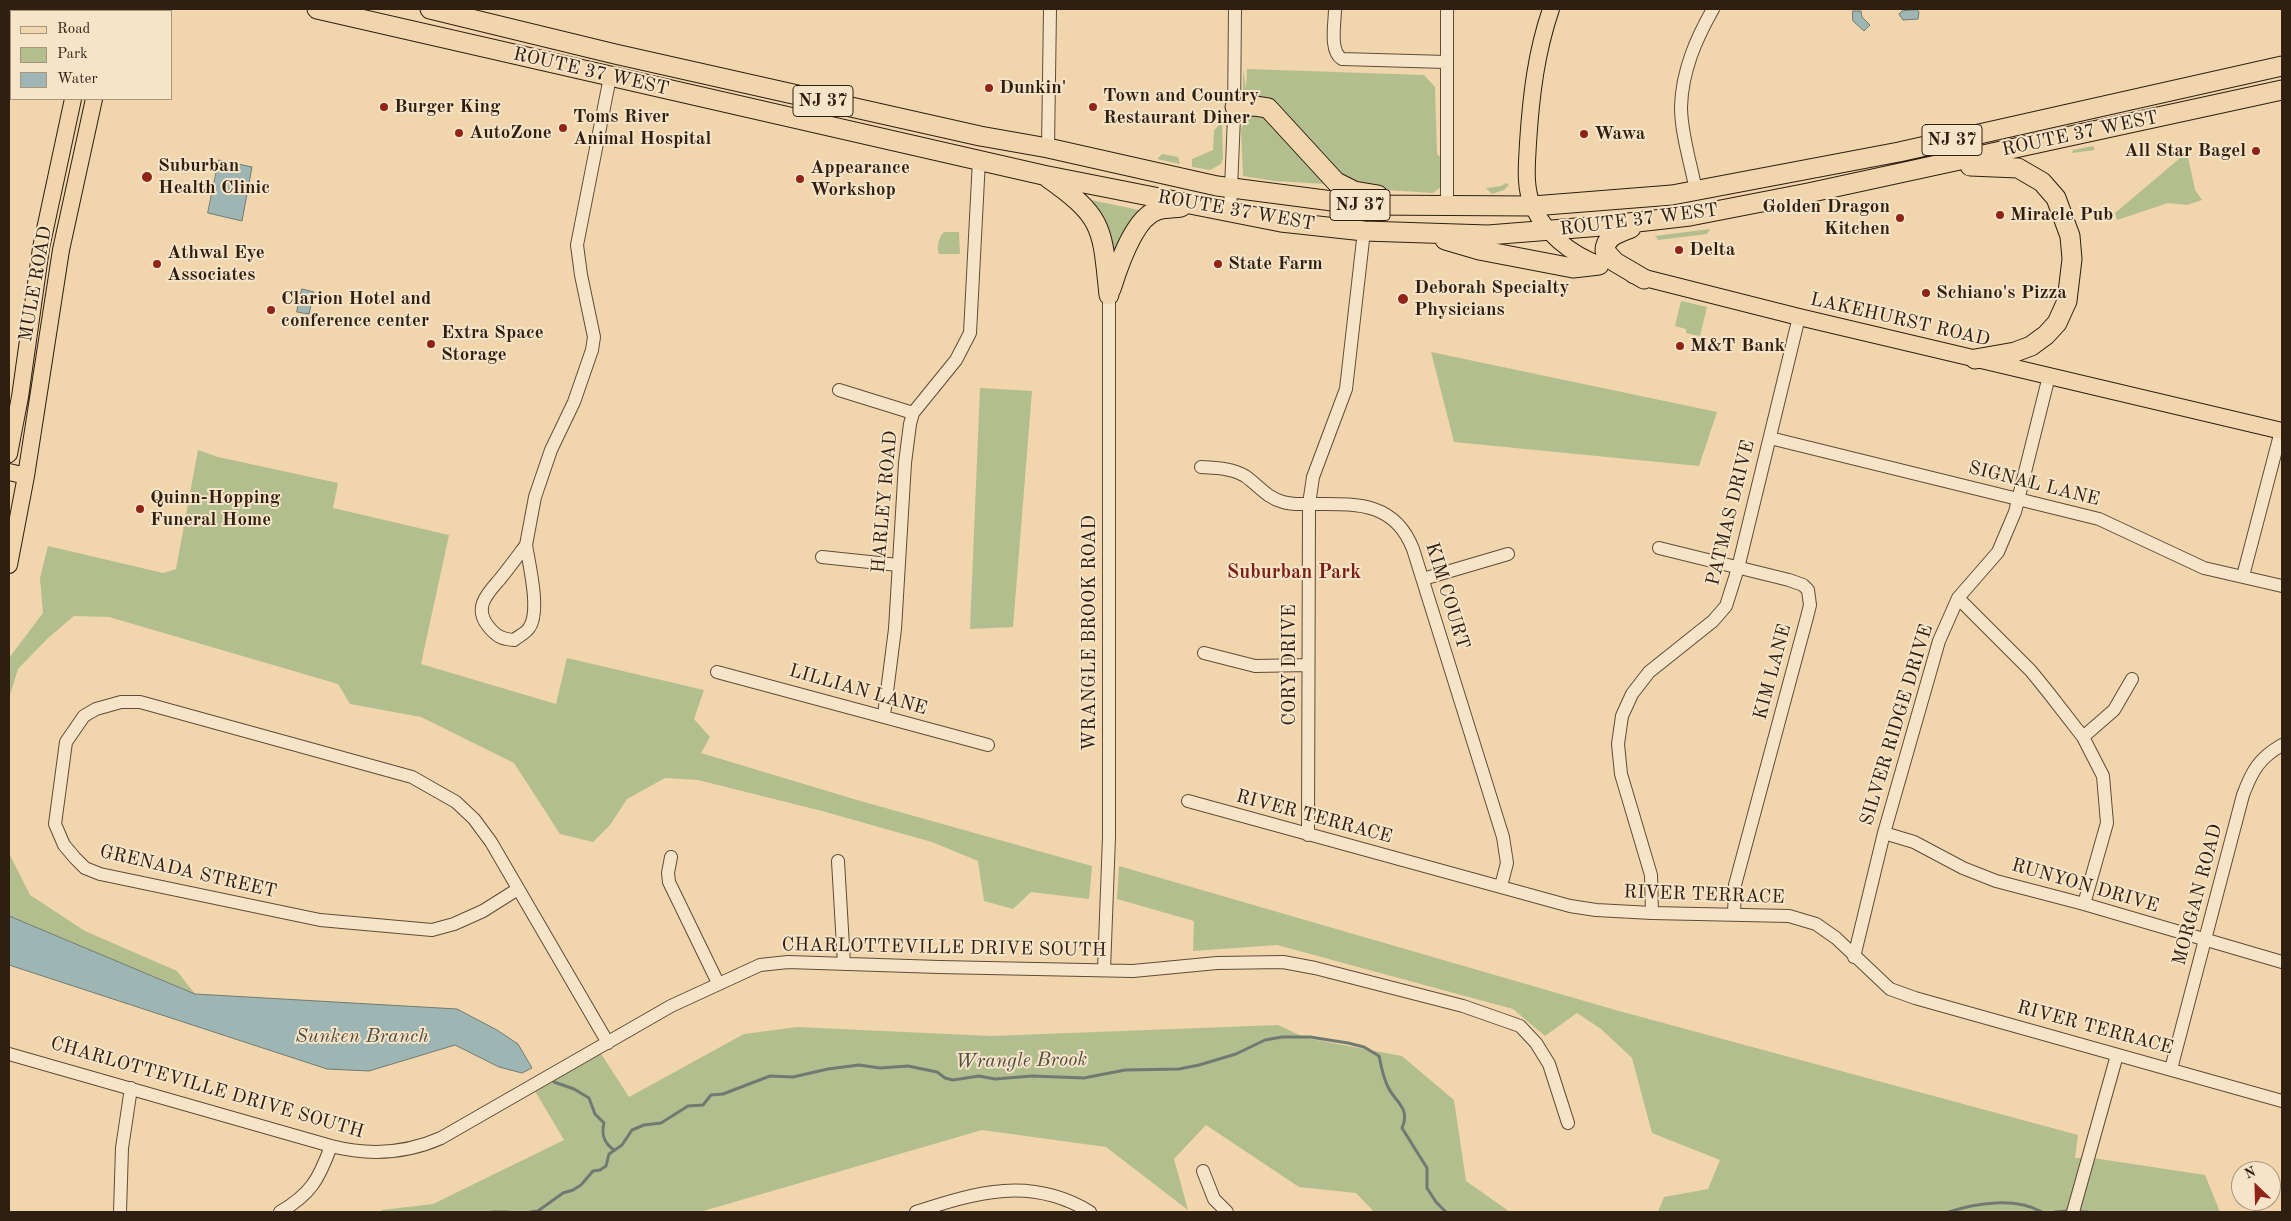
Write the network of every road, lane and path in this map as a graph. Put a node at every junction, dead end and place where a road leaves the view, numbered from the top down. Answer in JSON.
{"nodes":[{"id":1,"x":316,"y":9,"type":"edge"},
{"id":2,"x":430,"y":9,"type":"edge"},
{"id":3,"x":1050,"y":9,"type":"edge"},
{"id":4,"x":1235,"y":9,"type":"edge"},
{"id":5,"x":1334,"y":9,"type":"edge"},
{"id":6,"x":1447,"y":9,"type":"edge"},
{"id":7,"x":1551,"y":9,"type":"edge"},
{"id":8,"x":1714,"y":9,"type":"edge"},
{"id":9,"x":463,"y":13,"type":"edge"},
{"id":10,"x":1446,"y":62,"type":"junction"},
{"id":11,"x":2282,"y":66,"type":"edge"},
{"id":12,"x":610,"y":77,"type":"junction"},
{"id":13,"x":2282,"y":90,"type":"edge"},
{"id":14,"x":73,"y":100,"type":"edge"},
{"id":15,"x":94,"y":100,"type":"edge"},
{"id":16,"x":1235,"y":107,"type":"junction"},
{"id":17,"x":1048,"y":148,"type":"junction"},
{"id":18,"x":978,"y":160,"type":"junction"},
{"id":19,"x":1924,"y":168,"type":"junction"},
{"id":20,"x":1043,"y":175,"type":"junction"},
{"id":21,"x":1232,"y":188,"type":"junction"},
{"id":22,"x":1696,"y":191,"type":"junction"},
{"id":23,"x":50,"y":202,"type":"junction"},
{"id":24,"x":71,"y":205,"type":"junction"},
{"id":25,"x":1195,"y":206,"type":"junction"},
{"id":26,"x":1533,"y":206,"type":"junction"},
{"id":27,"x":1442,"y":207,"type":"junction"},
{"id":28,"x":1230,"y":212,"type":"junction"},
{"id":29,"x":1648,"y":221,"type":"junction"},
{"id":30,"x":1548,"y":230,"type":"junction"},
{"id":31,"x":1364,"y":231,"type":"junction"},
{"id":32,"x":1422,"y":233,"type":"junction"},
{"id":33,"x":1598,"y":265,"type":"junction"},
{"id":34,"x":37,"y":274,"type":"junction"},
{"id":35,"x":57,"y":277,"type":"junction"},
{"id":36,"x":1644,"y":279,"type":"junction"},
{"id":37,"x":1109,"y":295,"type":"junction"},
{"id":38,"x":1798,"y":317,"type":"junction"},
{"id":39,"x":1975,"y":359,"type":"junction"},
{"id":40,"x":2049,"y":376,"type":"junction"},
{"id":41,"x":839,"y":390,"type":"dead end"},
{"id":42,"x":913,"y":413,"type":"junction"},
{"id":43,"x":2282,"y":431,"type":"edge"},
{"id":44,"x":1770,"y":438,"type":"junction"},
{"id":45,"x":9,"y":454,"type":"edge"},
{"id":46,"x":1201,"y":467,"type":"dead end"},
{"id":47,"x":9,"y":472,"type":"edge"},
{"id":48,"x":26,"y":476,"type":"junction"},
{"id":49,"x":2017,"y":499,"type":"junction"},
{"id":50,"x":1309,"y":504,"type":"junction"},
{"id":51,"x":526,"y":545,"type":"junction"},
{"id":52,"x":1659,"y":548,"type":"dead end"},
{"id":53,"x":1508,"y":554,"type":"dead end"},
{"id":54,"x":822,"y":558,"type":"dead end"},
{"id":55,"x":9,"y":565,"type":"edge"},
{"id":56,"x":898,"y":565,"type":"junction"},
{"id":57,"x":1738,"y":568,"type":"junction"},
{"id":58,"x":2243,"y":576,"type":"junction"},
{"id":59,"x":1423,"y":579,"type":"junction"},
{"id":60,"x":2282,"y":586,"type":"edge"},
{"id":61,"x":1958,"y":598,"type":"junction"},
{"id":62,"x":1204,"y":654,"type":"dead end"},
{"id":63,"x":1308,"y":665,"type":"junction"},
{"id":64,"x":717,"y":672,"type":"dead end"},
{"id":65,"x":2132,"y":679,"type":"dead end"},
{"id":66,"x":884,"y":715,"type":"junction"},
{"id":67,"x":2083,"y":737,"type":"junction"},
{"id":68,"x":988,"y":745,"type":"dead end"},
{"id":69,"x":2282,"y":745,"type":"edge"},
{"id":70,"x":1188,"y":801,"type":"dead end"},
{"id":71,"x":1884,"y":833,"type":"junction"},
{"id":72,"x":1308,"y":836,"type":"junction"},
{"id":73,"x":671,"y":857,"type":"dead end"},
{"id":74,"x":838,"y":861,"type":"dead end"},
{"id":75,"x":1501,"y":886,"type":"junction"},
{"id":76,"x":518,"y":889,"type":"junction"},
{"id":77,"x":2084,"y":904,"type":"junction"},
{"id":78,"x":1652,"y":913,"type":"junction"},
{"id":79,"x":1734,"y":915,"type":"junction"},
{"id":80,"x":2205,"y":939,"type":"junction"},
{"id":81,"x":1854,"y":957,"type":"junction"},
{"id":82,"x":2282,"y":962,"type":"edge"},
{"id":83,"x":844,"y":964,"type":"junction"},
{"id":84,"x":1104,"y":970,"type":"junction"},
{"id":85,"x":718,"y":983,"type":"junction"},
{"id":86,"x":608,"y":1043,"type":"junction"},
{"id":87,"x":9,"y":1054,"type":"edge"},
{"id":88,"x":2117,"y":1055,"type":"junction"},
{"id":89,"x":2171,"y":1069,"type":"junction"},
{"id":90,"x":131,"y":1088,"type":"junction"},
{"id":91,"x":2282,"y":1101,"type":"edge"},
{"id":92,"x":1568,"y":1122,"type":"dead end"},
{"id":93,"x":331,"y":1146,"type":"junction"},
{"id":94,"x":1202,"y":1171,"type":"dead end"},
{"id":95,"x":120,"y":1212,"type":"edge"},
{"id":96,"x":280,"y":1212,"type":"edge"},
{"id":97,"x":916,"y":1212,"type":"edge"},
{"id":98,"x":1090,"y":1212,"type":"edge"},
{"id":99,"x":1227,"y":1212,"type":"edge"},
{"id":100,"x":2072,"y":1212,"type":"edge"}],
"edges":[{"from":1,"to":12,"type":"highway","name":"ROUTE 37 WEST","number":"NJ 37"},
{"from":2,"to":9,"type":"highway","name":"ROUTE 37 WEST","number":"NJ 37"},
{"from":3,"to":17,"type":"street"},
{"from":4,"to":16,"type":"street"},
{"from":5,"to":10,"type":"street"},
{"from":6,"to":10,"type":"street"},
{"from":7,"to":26,"type":"main road","name":"LAKEHURST ROAD"},
{"from":8,"to":22,"type":"street"},
{"from":9,"to":17,"type":"highway","name":"ROUTE 37 WEST","number":"NJ 37"},
{"from":10,"to":27,"type":"street"},
{"from":11,"to":22,"type":"highway","name":"ROUTE 37 WEST","number":"NJ 37"},
{"from":12,"to":18,"type":"highway","name":"ROUTE 37 WEST","number":"NJ 37"},
{"from":12,"to":51,"type":"street"},
{"from":13,"to":19,"type":"highway","name":"ROUTE 37 WEST","number":"NJ 37"},
{"from":14,"to":23,"type":"main road","name":"MULE ROAD"},
{"from":15,"to":24,"type":"main road","name":"MULE ROAD"},
{"from":16,"to":21,"type":"street"},
{"from":16,"to":27,"type":"highway"},
{"from":17,"to":21,"type":"highway","name":"ROUTE 37 WEST","number":"NJ 37"},
{"from":18,"to":20,"type":"highway","name":"ROUTE 37 WEST","number":"NJ 37"},
{"from":18,"to":42,"type":"street","name":"HARLEY ROAD"},
{"from":19,"to":29,"type":"highway","name":"ROUTE 37 WEST","number":"NJ 37"},
{"from":19,"to":39,"type":"highway"},
{"from":20,"to":25,"type":"highway","name":"ROUTE 37 WEST","number":"NJ 37"},
{"from":20,"to":37,"type":"highway"},
{"from":21,"to":27,"type":"highway","name":"ROUTE 37 WEST","number":"NJ 37"},
{"from":21,"to":28,"type":"street"},
{"from":22,"to":26,"type":"highway","name":"ROUTE 37 WEST","number":"NJ 37"},
{"from":23,"to":24,"type":"main road"},
{"from":23,"to":34,"type":"main road","name":"MULE ROAD"},
{"from":24,"to":35,"type":"main road","name":"MULE ROAD"},
{"from":25,"to":28,"type":"highway","name":"ROUTE 37 WEST","number":"NJ 37"},
{"from":25,"to":37,"type":"highway"},
{"from":26,"to":27,"type":"highway","name":"ROUTE 37 WEST","number":"NJ 37"},
{"from":26,"to":30,"type":"main road","name":"LAKEHURST ROAD"},
{"from":28,"to":31,"type":"highway","name":"ROUTE 37 WEST","number":"NJ 37"},
{"from":29,"to":30,"type":"highway","name":"ROUTE 37 WEST","number":"NJ 37"},
{"from":29,"to":36,"type":"highway"},
{"from":30,"to":32,"type":"highway","name":"ROUTE 37 WEST","number":"NJ 37"},
{"from":30,"to":33,"type":"main road","name":"LAKEHURST ROAD"},
{"from":31,"to":32,"type":"highway","name":"ROUTE 37 WEST","number":"NJ 37"},
{"from":31,"to":50,"type":"street","name":"CORY DRIVE"},
{"from":32,"to":33,"type":"highway"},
{"from":33,"to":36,"type":"main road","name":"LAKEHURST ROAD"},
{"from":34,"to":35,"type":"main road"},
{"from":34,"to":45,"type":"main road","name":"MULE ROAD"},
{"from":35,"to":48,"type":"main road","name":"MULE ROAD"},
{"from":36,"to":38,"type":"main road","name":"LAKEHURST ROAD"},
{"from":37,"to":84,"type":"street","name":"WRANGLE BROOK ROAD"},
{"from":38,"to":39,"type":"main road","name":"LAKEHURST ROAD"},
{"from":38,"to":44,"type":"street","name":"PATMAS DRIVE"},
{"from":39,"to":40,"type":"main road","name":"LAKEHURST ROAD"},
{"from":40,"to":43,"type":"main road","name":"LAKEHURST ROAD"},
{"from":40,"to":49,"type":"street","name":"SILVER RIDGE DRIVE"},
{"from":41,"to":42,"type":"street"},
{"from":42,"to":56,"type":"street","name":"HARLEY ROAD"},
{"from":43,"to":58,"type":"street"},
{"from":44,"to":49,"type":"street","name":"SIGNAL LANE"},
{"from":44,"to":57,"type":"street","name":"PATMAS DRIVE"},
{"from":46,"to":50,"type":"street","name":"KIM COURT"},
{"from":47,"to":48,"type":"main road"},
{"from":48,"to":55,"type":"main road","name":"MULE ROAD"},
{"from":49,"to":58,"type":"street","name":"SIGNAL LANE"},
{"from":49,"to":61,"type":"street","name":"SILVER RIDGE DRIVE"},
{"from":50,"to":59,"type":"street","name":"KIM COURT"},
{"from":50,"to":63,"type":"street","name":"CORY DRIVE"},
{"from":51,"to":51,"type":"street"},
{"from":52,"to":57,"type":"street","name":"KIM LANE"},
{"from":53,"to":59,"type":"street"},
{"from":54,"to":56,"type":"street"},
{"from":56,"to":66,"type":"street","name":"HARLEY ROAD"},
{"from":57,"to":78,"type":"street","name":"PATMAS DRIVE"},
{"from":57,"to":79,"type":"street","name":"KIM LANE"},
{"from":58,"to":60,"type":"street","name":"SIGNAL LANE"},
{"from":59,"to":75,"type":"street","name":"KIM COURT"},
{"from":61,"to":67,"type":"street"},
{"from":61,"to":71,"type":"street","name":"SILVER RIDGE DRIVE"},
{"from":62,"to":63,"type":"street"},
{"from":63,"to":72,"type":"street","name":"CORY DRIVE"},
{"from":64,"to":66,"type":"street","name":"LILLIAN LANE"},
{"from":65,"to":67,"type":"street"},
{"from":66,"to":68,"type":"street","name":"LILLIAN LANE"},
{"from":67,"to":77,"type":"street"},
{"from":69,"to":80,"type":"street","name":"MORGAN ROAD"},
{"from":70,"to":72,"type":"street","name":"RIVER TERRACE"},
{"from":71,"to":77,"type":"street","name":"RUNYON DRIVE"},
{"from":71,"to":81,"type":"street","name":"SILVER RIDGE DRIVE"},
{"from":72,"to":75,"type":"street","name":"RIVER TERRACE"},
{"from":73,"to":85,"type":"street"},
{"from":74,"to":83,"type":"street"},
{"from":75,"to":78,"type":"street","name":"RIVER TERRACE"},
{"from":76,"to":76,"type":"street","name":"GRENADA STREET"},
{"from":76,"to":86,"type":"street","name":"GRENADA STREET"},
{"from":77,"to":80,"type":"street","name":"RUNYON DRIVE"},
{"from":78,"to":79,"type":"street","name":"RIVER TERRACE"},
{"from":79,"to":81,"type":"street","name":"RIVER TERRACE"},
{"from":80,"to":82,"type":"street","name":"RUNYON DRIVE"},
{"from":80,"to":89,"type":"street","name":"MORGAN ROAD"},
{"from":81,"to":88,"type":"street","name":"RIVER TERRACE"},
{"from":83,"to":84,"type":"street","name":"CHARLOTTEVILLE DRIVE SOUTH"},
{"from":83,"to":85,"type":"street","name":"CHARLOTTEVILLE DRIVE SOUTH"},
{"from":84,"to":92,"type":"street","name":"CHARLOTTEVILLE DRIVE SOUTH"},
{"from":85,"to":86,"type":"street","name":"CHARLOTTEVILLE DRIVE SOUTH"},
{"from":86,"to":93,"type":"street","name":"CHARLOTTEVILLE DRIVE SOUTH"},
{"from":87,"to":90,"type":"street","name":"CHARLOTTEVILLE DRIVE SOUTH"},
{"from":88,"to":89,"type":"street","name":"RIVER TERRACE"},
{"from":88,"to":100,"type":"street"},
{"from":89,"to":91,"type":"street","name":"RIVER TERRACE"},
{"from":90,"to":93,"type":"street","name":"CHARLOTTEVILLE DRIVE SOUTH"},
{"from":90,"to":95,"type":"street"},
{"from":93,"to":96,"type":"street"},
{"from":94,"to":99,"type":"street"},
{"from":97,"to":98,"type":"street"}]}
